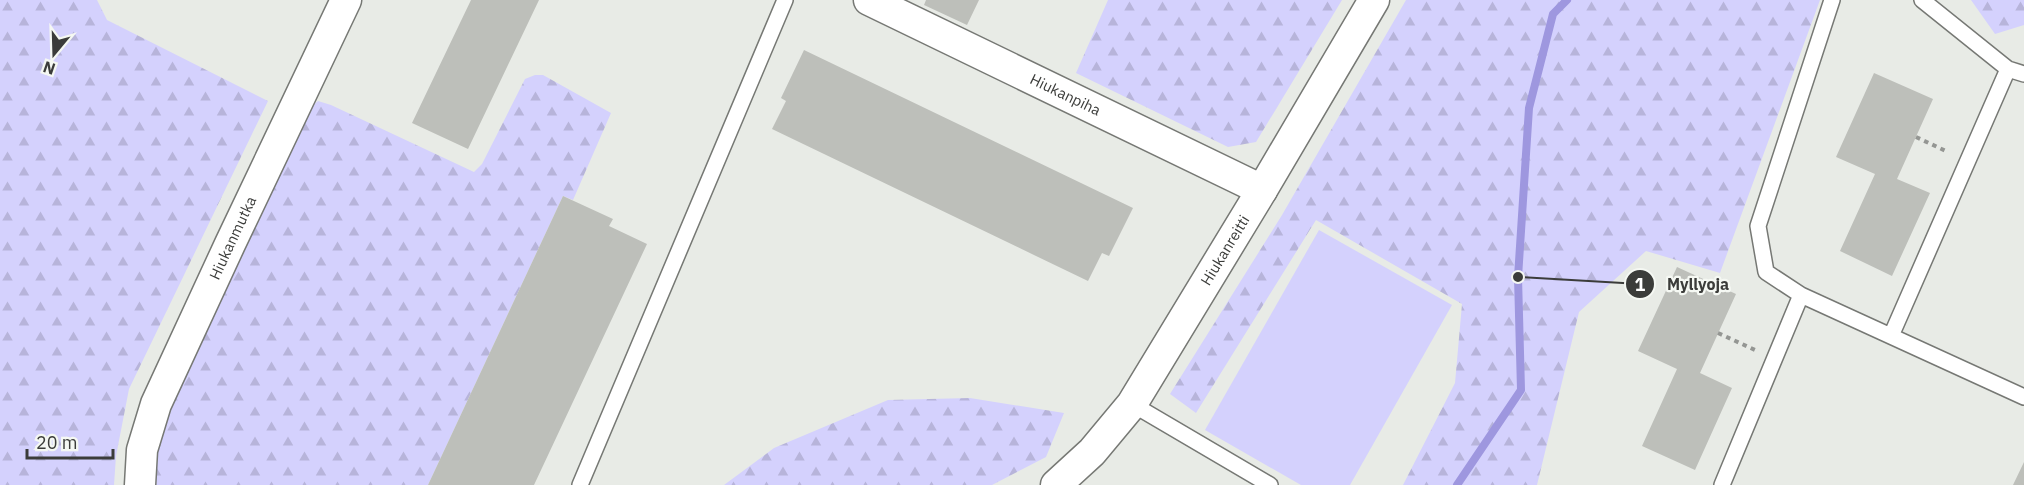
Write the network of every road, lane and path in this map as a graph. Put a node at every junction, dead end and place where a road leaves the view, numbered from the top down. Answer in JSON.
{"nodes":[{"id":1,"x":346,"y":0,"type":"edge"},
{"id":2,"x":785,"y":0,"type":"edge"},
{"id":3,"x":869,"y":0,"type":"edge"},
{"id":4,"x":1374,"y":0,"type":"edge"},
{"id":5,"x":1832,"y":0,"type":"edge"},
{"id":6,"x":1922,"y":0,"type":"edge"},
{"id":7,"x":2008,"y":69,"type":"junction"},
{"id":8,"x":2024,"y":74,"type":"edge"},
{"id":9,"x":1916,"y":137,"type":"dead end"},
{"id":10,"x":1968,"y":160,"type":"junction"},
{"id":11,"x":1262,"y":190,"type":"junction"},
{"id":12,"x":1801,"y":295,"type":"junction"},
{"id":13,"x":1718,"y":333,"type":"dead end"},
{"id":14,"x":1891,"y":336,"type":"junction"},
{"id":15,"x":1775,"y":359,"type":"junction"},
{"id":16,"x":2024,"y":397,"type":"edge"},
{"id":17,"x":1132,"y":404,"type":"junction"},
{"id":18,"x":140,"y":485,"type":"edge"},
{"id":19,"x":580,"y":485,"type":"edge"},
{"id":20,"x":1056,"y":485,"type":"edge"},
{"id":21,"x":1270,"y":485,"type":"edge"},
{"id":22,"x":1722,"y":485,"type":"edge"}],
"edges":[{"from":1,"to":18,"type":"street","name":"Hiukanmutka"},
{"from":2,"to":19,"type":"lane"},
{"from":3,"to":11,"type":"street","name":"Hiukanpiha"},
{"from":4,"to":11,"type":"street","name":"Hiukanreitti"},
{"from":5,"to":12,"type":"lane"},
{"from":6,"to":7,"type":"lane"},
{"from":7,"to":8,"type":"lane"},
{"from":7,"to":10,"type":"lane"},
{"from":9,"to":10,"type":"path"},
{"from":10,"to":14,"type":"lane"},
{"from":11,"to":17,"type":"street","name":"Hiukanreitti"},
{"from":12,"to":14,"type":"lane"},
{"from":12,"to":15,"type":"lane"},
{"from":13,"to":15,"type":"path"},
{"from":14,"to":16,"type":"lane"},
{"from":15,"to":22,"type":"lane"},
{"from":17,"to":20,"type":"street","name":"Hiukanreitti"},
{"from":17,"to":21,"type":"lane"}]}
